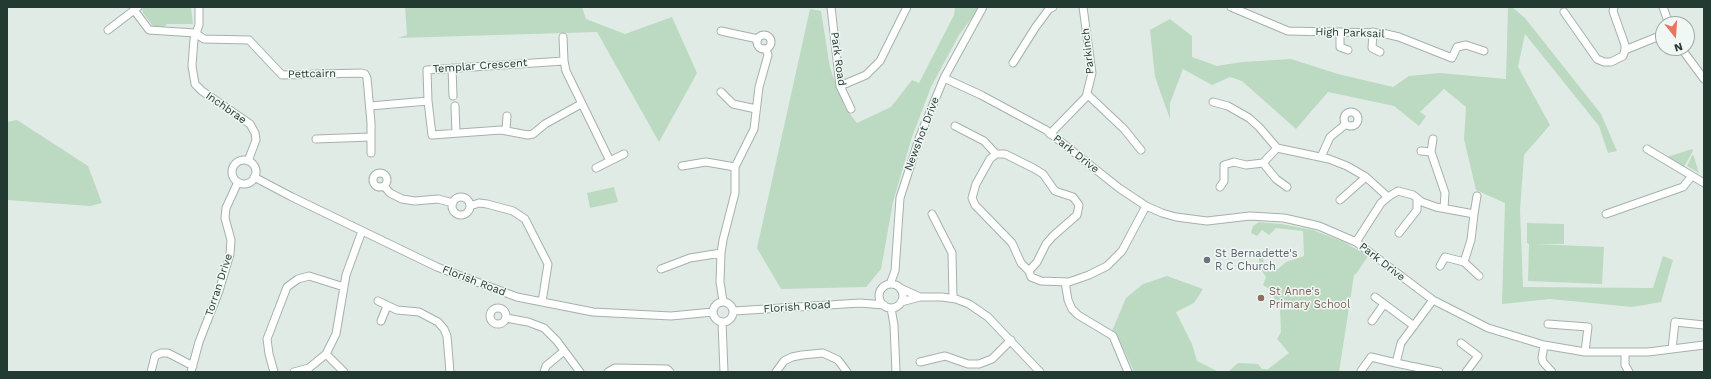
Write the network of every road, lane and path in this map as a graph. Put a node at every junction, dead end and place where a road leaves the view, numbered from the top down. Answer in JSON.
{"nodes":[{"id":1,"x":199,"y":7,"type":"edge"},
{"id":2,"x":831,"y":7,"type":"edge"},
{"id":3,"x":907,"y":7,"type":"edge"},
{"id":4,"x":983,"y":7,"type":"edge"},
{"id":5,"x":1053,"y":7,"type":"edge"},
{"id":6,"x":1082,"y":7,"type":"edge"},
{"id":7,"x":1231,"y":7,"type":"edge"},
{"id":8,"x":1614,"y":7,"type":"edge"},
{"id":9,"x":136,"y":8,"type":"edge"},
{"id":10,"x":1564,"y":12,"type":"dead end"},
{"id":11,"x":108,"y":30,"type":"dead end"},
{"id":12,"x":721,"y":31,"type":"dead end"},
{"id":13,"x":1340,"y":32,"type":"junction"},
{"id":14,"x":1373,"y":32,"type":"junction"},
{"id":15,"x":195,"y":33,"type":"junction"},
{"id":16,"x":563,"y":37,"type":"dead end"},
{"id":17,"x":758,"y":39,"type":"junction"},
{"id":18,"x":1655,"y":39,"type":"edge"},
{"id":19,"x":766,"y":49,"type":"junction"},
{"id":20,"x":1348,"y":50,"type":"dead end"},
{"id":21,"x":1625,"y":50,"type":"junction"},
{"id":22,"x":1380,"y":52,"type":"dead end"},
{"id":23,"x":1484,"y":52,"type":"dead end"},
{"id":24,"x":1687,"y":56,"type":"edge"},
{"id":25,"x":564,"y":61,"type":"junction"},
{"id":26,"x":1013,"y":63,"type":"dead end"},
{"id":27,"x":452,"y":68,"type":"junction"},
{"id":28,"x":944,"y":78,"type":"junction"},
{"id":29,"x":1704,"y":78,"type":"edge"},
{"id":30,"x":840,"y":86,"type":"junction"},
{"id":31,"x":721,"y":92,"type":"dead end"},
{"id":32,"x":1087,"y":94,"type":"junction"},
{"id":33,"x":453,"y":96,"type":"dead end"},
{"id":34,"x":428,"y":101,"type":"junction"},
{"id":35,"x":1213,"y":102,"type":"dead end"},
{"id":36,"x":581,"y":104,"type":"junction"},
{"id":37,"x":370,"y":106,"type":"junction"},
{"id":38,"x":455,"y":106,"type":"dead end"},
{"id":39,"x":756,"y":108,"type":"junction"},
{"id":40,"x":851,"y":109,"type":"dead end"},
{"id":41,"x":507,"y":116,"type":"dead end"},
{"id":42,"x":1346,"y":124,"type":"dead end"},
{"id":43,"x":955,"y":126,"type":"dead end"},
{"id":44,"x":506,"y":130,"type":"junction"},
{"id":45,"x":456,"y":133,"type":"junction"},
{"id":46,"x":1050,"y":134,"type":"junction"},
{"id":47,"x":371,"y":137,"type":"junction"},
{"id":48,"x":316,"y":139,"type":"dead end"},
{"id":49,"x":1433,"y":140,"type":"dead end"},
{"id":50,"x":1277,"y":148,"type":"junction"},
{"id":51,"x":1647,"y":149,"type":"dead end"},
{"id":52,"x":1141,"y":150,"type":"dead end"},
{"id":53,"x":1421,"y":151,"type":"dead end"},
{"id":54,"x":1431,"y":152,"type":"junction"},
{"id":55,"x":371,"y":154,"type":"dead end"},
{"id":56,"x":624,"y":154,"type":"dead end"},
{"id":57,"x":996,"y":154,"type":"junction"},
{"id":58,"x":1321,"y":158,"type":"junction"},
{"id":59,"x":248,"y":161,"type":"junction"},
{"id":60,"x":610,"y":161,"type":"junction"},
{"id":61,"x":1263,"y":163,"type":"junction"},
{"id":62,"x":682,"y":166,"type":"dead end"},
{"id":63,"x":735,"y":167,"type":"junction"},
{"id":64,"x":596,"y":168,"type":"dead end"},
{"id":65,"x":1692,"y":176,"type":"junction"},
{"id":66,"x":254,"y":177,"type":"junction"},
{"id":67,"x":1366,"y":177,"type":"junction"},
{"id":68,"x":238,"y":182,"type":"junction"},
{"id":69,"x":1704,"y":183,"type":"edge"},
{"id":70,"x":384,"y":186,"type":"dead end"},
{"id":71,"x":1220,"y":188,"type":"dead end"},
{"id":72,"x":1287,"y":188,"type":"dead end"},
{"id":73,"x":1477,"y":196,"type":"dead end"},
{"id":74,"x":1388,"y":197,"type":"junction"},
{"id":75,"x":1417,"y":199,"type":"junction"},
{"id":76,"x":1340,"y":200,"type":"dead end"},
{"id":77,"x":453,"y":204,"type":"junction"},
{"id":78,"x":470,"y":206,"type":"junction"},
{"id":79,"x":1146,"y":206,"type":"junction"},
{"id":80,"x":1444,"y":208,"type":"junction"},
{"id":81,"x":932,"y":214,"type":"dead end"},
{"id":82,"x":1474,"y":214,"type":"junction"},
{"id":83,"x":1606,"y":214,"type":"dead end"},
{"id":84,"x":362,"y":231,"type":"junction"},
{"id":85,"x":1399,"y":232,"type":"dead end"},
{"id":86,"x":1356,"y":242,"type":"junction"},
{"id":87,"x":720,"y":253,"type":"junction"},
{"id":88,"x":1464,"y":262,"type":"junction"},
{"id":89,"x":1440,"y":266,"type":"dead end"},
{"id":90,"x":661,"y":269,"type":"dead end"},
{"id":91,"x":894,"y":271,"type":"junction"},
{"id":92,"x":1028,"y":271,"type":"junction"},
{"id":93,"x":1479,"y":276,"type":"dead end"},
{"id":94,"x":1064,"y":282,"type":"junction"},
{"id":95,"x":890,"y":284,"type":"junction"},
{"id":96,"x":344,"y":287,"type":"junction"},
{"id":97,"x":899,"y":287,"type":"junction"},
{"id":98,"x":880,"y":297,"type":"junction"},
{"id":99,"x":920,"y":297,"type":"junction"},
{"id":100,"x":953,"y":298,"type":"junction"},
{"id":101,"x":1375,"y":298,"type":"dead end"},
{"id":102,"x":1433,"y":300,"type":"junction"},
{"id":103,"x":378,"y":301,"type":"dead end"},
{"id":104,"x":723,"y":301,"type":"junction"},
{"id":105,"x":542,"y":302,"type":"junction"},
{"id":106,"x":860,"y":303,"type":"junction"},
{"id":107,"x":900,"y":303,"type":"junction"},
{"id":108,"x":1384,"y":304,"type":"junction"},
{"id":109,"x":388,"y":306,"type":"junction"},
{"id":110,"x":887,"y":306,"type":"junction"},
{"id":111,"x":734,"y":311,"type":"junction"},
{"id":112,"x":713,"y":312,"type":"junction"},
{"id":113,"x":506,"y":318,"type":"dead end"},
{"id":114,"x":381,"y":321,"type":"dead end"},
{"id":115,"x":1372,"y":321,"type":"dead end"},
{"id":116,"x":722,"y":322,"type":"junction"},
{"id":117,"x":1548,"y":324,"type":"dead end"},
{"id":118,"x":894,"y":325,"type":"junction"},
{"id":119,"x":1704,"y":325,"type":"edge"},
{"id":120,"x":1414,"y":326,"type":"junction"},
{"id":121,"x":1011,"y":340,"type":"junction"},
{"id":122,"x":1461,"y":343,"type":"dead end"},
{"id":123,"x":1544,"y":345,"type":"junction"},
{"id":124,"x":1704,"y":345,"type":"edge"},
{"id":125,"x":1672,"y":349,"type":"junction"},
{"id":126,"x":564,"y":351,"type":"junction"},
{"id":127,"x":1585,"y":352,"type":"junction"},
{"id":128,"x":1625,"y":353,"type":"junction"},
{"id":129,"x":326,"y":354,"type":"junction"},
{"id":130,"x":920,"y":362,"type":"dead end"},
{"id":131,"x":1396,"y":363,"type":"junction"},
{"id":132,"x":192,"y":369,"type":"edge"},
{"id":133,"x":1361,"y":371,"type":"dead end"},
{"id":134,"x":150,"y":372,"type":"edge"},
{"id":135,"x":274,"y":372,"type":"edge"},
{"id":136,"x":294,"y":372,"type":"edge"},
{"id":137,"x":344,"y":372,"type":"edge"},
{"id":138,"x":450,"y":372,"type":"edge"},
{"id":139,"x":544,"y":372,"type":"edge"},
{"id":140,"x":580,"y":372,"type":"edge"},
{"id":141,"x":608,"y":372,"type":"edge"},
{"id":142,"x":670,"y":372,"type":"edge"},
{"id":143,"x":724,"y":372,"type":"edge"},
{"id":144,"x":776,"y":372,"type":"edge"},
{"id":145,"x":847,"y":372,"type":"edge"},
{"id":146,"x":896,"y":372,"type":"edge"},
{"id":147,"x":1040,"y":372,"type":"edge"},
{"id":148,"x":1128,"y":372,"type":"edge"},
{"id":149,"x":1439,"y":372,"type":"edge"},
{"id":150,"x":1466,"y":372,"type":"edge"},
{"id":151,"x":1552,"y":372,"type":"edge"},
{"id":152,"x":1629,"y":372,"type":"edge"}],
"edges":[{"from":1,"to":15,"type":"street","name":"Inchbrae"},
{"from":2,"to":30,"type":"street","name":"Park Road"},
{"from":3,"to":30,"type":"street"},
{"from":4,"to":28,"type":"street","name":"Newshot Drive"},
{"from":5,"to":26,"type":"street"},
{"from":6,"to":32,"type":"street","name":"Parkinch"},
{"from":7,"to":13,"type":"street","name":"High Parksail"},
{"from":8,"to":21,"type":"street"},
{"from":9,"to":11,"type":"street"},
{"from":9,"to":15,"type":"street"},
{"from":10,"to":21,"type":"street"},
{"from":12,"to":17,"type":"street"},
{"from":13,"to":14,"type":"street","name":"High Parksail"},
{"from":13,"to":20,"type":"street"},
{"from":14,"to":22,"type":"street"},
{"from":14,"to":23,"type":"street","name":"High Parksail"},
{"from":15,"to":37,"type":"street","name":"Pettcairn"},
{"from":15,"to":59,"type":"street","name":"Inchbrae"},
{"from":16,"to":25,"type":"street"},
{"from":17,"to":19,"type":"street"},
{"from":17,"to":19,"type":"street"},
{"from":18,"to":21,"type":"street"},
{"from":19,"to":39,"type":"street"},
{"from":24,"to":29,"type":"street"},
{"from":25,"to":27,"type":"street","name":"Templar Crescent"},
{"from":25,"to":36,"type":"street"},
{"from":27,"to":33,"type":"street"},
{"from":27,"to":34,"type":"street","name":"Templar Crescent"},
{"from":28,"to":46,"type":"street","name":"Park Drive"},
{"from":28,"to":91,"type":"street","name":"Newshot Drive"},
{"from":30,"to":40,"type":"street","name":"Park Road"},
{"from":31,"to":39,"type":"street"},
{"from":32,"to":46,"type":"street","name":"Parkinch"},
{"from":32,"to":52,"type":"street"},
{"from":34,"to":37,"type":"street"},
{"from":34,"to":45,"type":"street"},
{"from":35,"to":50,"type":"street"},
{"from":36,"to":44,"type":"street"},
{"from":36,"to":60,"type":"street"},
{"from":37,"to":47,"type":"street","name":"Pettcairn"},
{"from":38,"to":45,"type":"street"},
{"from":39,"to":63,"type":"street"},
{"from":41,"to":44,"type":"street"},
{"from":42,"to":58,"type":"street"},
{"from":43,"to":57,"type":"street"},
{"from":44,"to":45,"type":"street"},
{"from":46,"to":79,"type":"street","name":"Park Drive"},
{"from":47,"to":48,"type":"street"},
{"from":47,"to":55,"type":"street","name":"Pettcairn"},
{"from":49,"to":54,"type":"street"},
{"from":50,"to":58,"type":"street"},
{"from":50,"to":61,"type":"street"},
{"from":51,"to":65,"type":"street"},
{"from":53,"to":54,"type":"street"},
{"from":54,"to":80,"type":"street"},
{"from":56,"to":60,"type":"street"},
{"from":57,"to":92,"type":"street"},
{"from":57,"to":92,"type":"street"},
{"from":58,"to":67,"type":"street"},
{"from":59,"to":66,"type":"street"},
{"from":59,"to":68,"type":"street"},
{"from":60,"to":64,"type":"street"},
{"from":61,"to":71,"type":"street"},
{"from":61,"to":72,"type":"street"},
{"from":62,"to":63,"type":"street"},
{"from":63,"to":87,"type":"street"},
{"from":65,"to":69,"type":"street"},
{"from":65,"to":83,"type":"street"},
{"from":66,"to":68,"type":"street"},
{"from":66,"to":84,"type":"street","name":"Florish Road"},
{"from":67,"to":74,"type":"street"},
{"from":67,"to":76,"type":"street"},
{"from":68,"to":132,"type":"street","name":"Torran Drive"},
{"from":70,"to":77,"type":"street"},
{"from":73,"to":82,"type":"street"},
{"from":74,"to":75,"type":"street"},
{"from":74,"to":86,"type":"street"},
{"from":75,"to":80,"type":"street"},
{"from":75,"to":85,"type":"street"},
{"from":77,"to":78,"type":"street"},
{"from":77,"to":78,"type":"street"},
{"from":78,"to":105,"type":"street"},
{"from":79,"to":86,"type":"street","name":"Park Drive"},
{"from":79,"to":94,"type":"street"},
{"from":80,"to":82,"type":"street"},
{"from":81,"to":100,"type":"street"},
{"from":82,"to":88,"type":"street"},
{"from":84,"to":96,"type":"street"},
{"from":84,"to":105,"type":"street","name":"Florish Road"},
{"from":86,"to":102,"type":"street","name":"Park Drive"},
{"from":87,"to":90,"type":"street"},
{"from":87,"to":104,"type":"street"},
{"from":88,"to":89,"type":"street"},
{"from":88,"to":93,"type":"street"},
{"from":91,"to":95,"type":"street","name":"Newshot Drive"},
{"from":91,"to":97,"type":"street","name":"Newshot Drive"},
{"from":92,"to":94,"type":"street"},
{"from":94,"to":148,"type":"street"},
{"from":95,"to":97,"type":"street"},
{"from":95,"to":98,"type":"street"},
{"from":96,"to":129,"type":"street"},
{"from":96,"to":135,"type":"street"},
{"from":97,"to":99,"type":"street"},
{"from":97,"to":107,"type":"street"},
{"from":98,"to":106,"type":"street","name":"Florish Road"},
{"from":98,"to":110,"type":"street"},
{"from":99,"to":100,"type":"street"},
{"from":99,"to":107,"type":"street"},
{"from":100,"to":121,"type":"street"},
{"from":101,"to":108,"type":"street"},
{"from":102,"to":120,"type":"street"},
{"from":102,"to":123,"type":"street","name":"Park Drive"},
{"from":103,"to":109,"type":"street"},
{"from":104,"to":111,"type":"street"},
{"from":104,"to":112,"type":"street"},
{"from":105,"to":112,"type":"street","name":"Florish Road"},
{"from":106,"to":110,"type":"street","name":"Florish Road"},
{"from":106,"to":111,"type":"street","name":"Florish Road"},
{"from":107,"to":110,"type":"street"},
{"from":107,"to":118,"type":"street"},
{"from":108,"to":115,"type":"street"},
{"from":108,"to":120,"type":"street"},
{"from":109,"to":114,"type":"street"},
{"from":109,"to":138,"type":"street"},
{"from":110,"to":118,"type":"street"},
{"from":111,"to":116,"type":"street"},
{"from":112,"to":116,"type":"street"},
{"from":113,"to":126,"type":"street"},
{"from":116,"to":143,"type":"street"},
{"from":117,"to":127,"type":"street"},
{"from":118,"to":146,"type":"street"},
{"from":119,"to":125,"type":"street"},
{"from":120,"to":131,"type":"street"},
{"from":121,"to":130,"type":"street"},
{"from":121,"to":147,"type":"street"},
{"from":122,"to":150,"type":"street"},
{"from":123,"to":127,"type":"street","name":"Park Drive"},
{"from":123,"to":151,"type":"street"},
{"from":124,"to":125,"type":"street","name":"Park Drive"},
{"from":125,"to":128,"type":"street","name":"Park Drive"},
{"from":126,"to":139,"type":"street"},
{"from":126,"to":140,"type":"street"},
{"from":127,"to":128,"type":"street","name":"Park Drive"},
{"from":128,"to":152,"type":"street"},
{"from":129,"to":136,"type":"street"},
{"from":129,"to":137,"type":"street"},
{"from":131,"to":133,"type":"street"},
{"from":131,"to":149,"type":"street"},
{"from":132,"to":134,"type":"street","name":"Torran Drive"},
{"from":141,"to":142,"type":"street"},
{"from":144,"to":145,"type":"street"}]}
